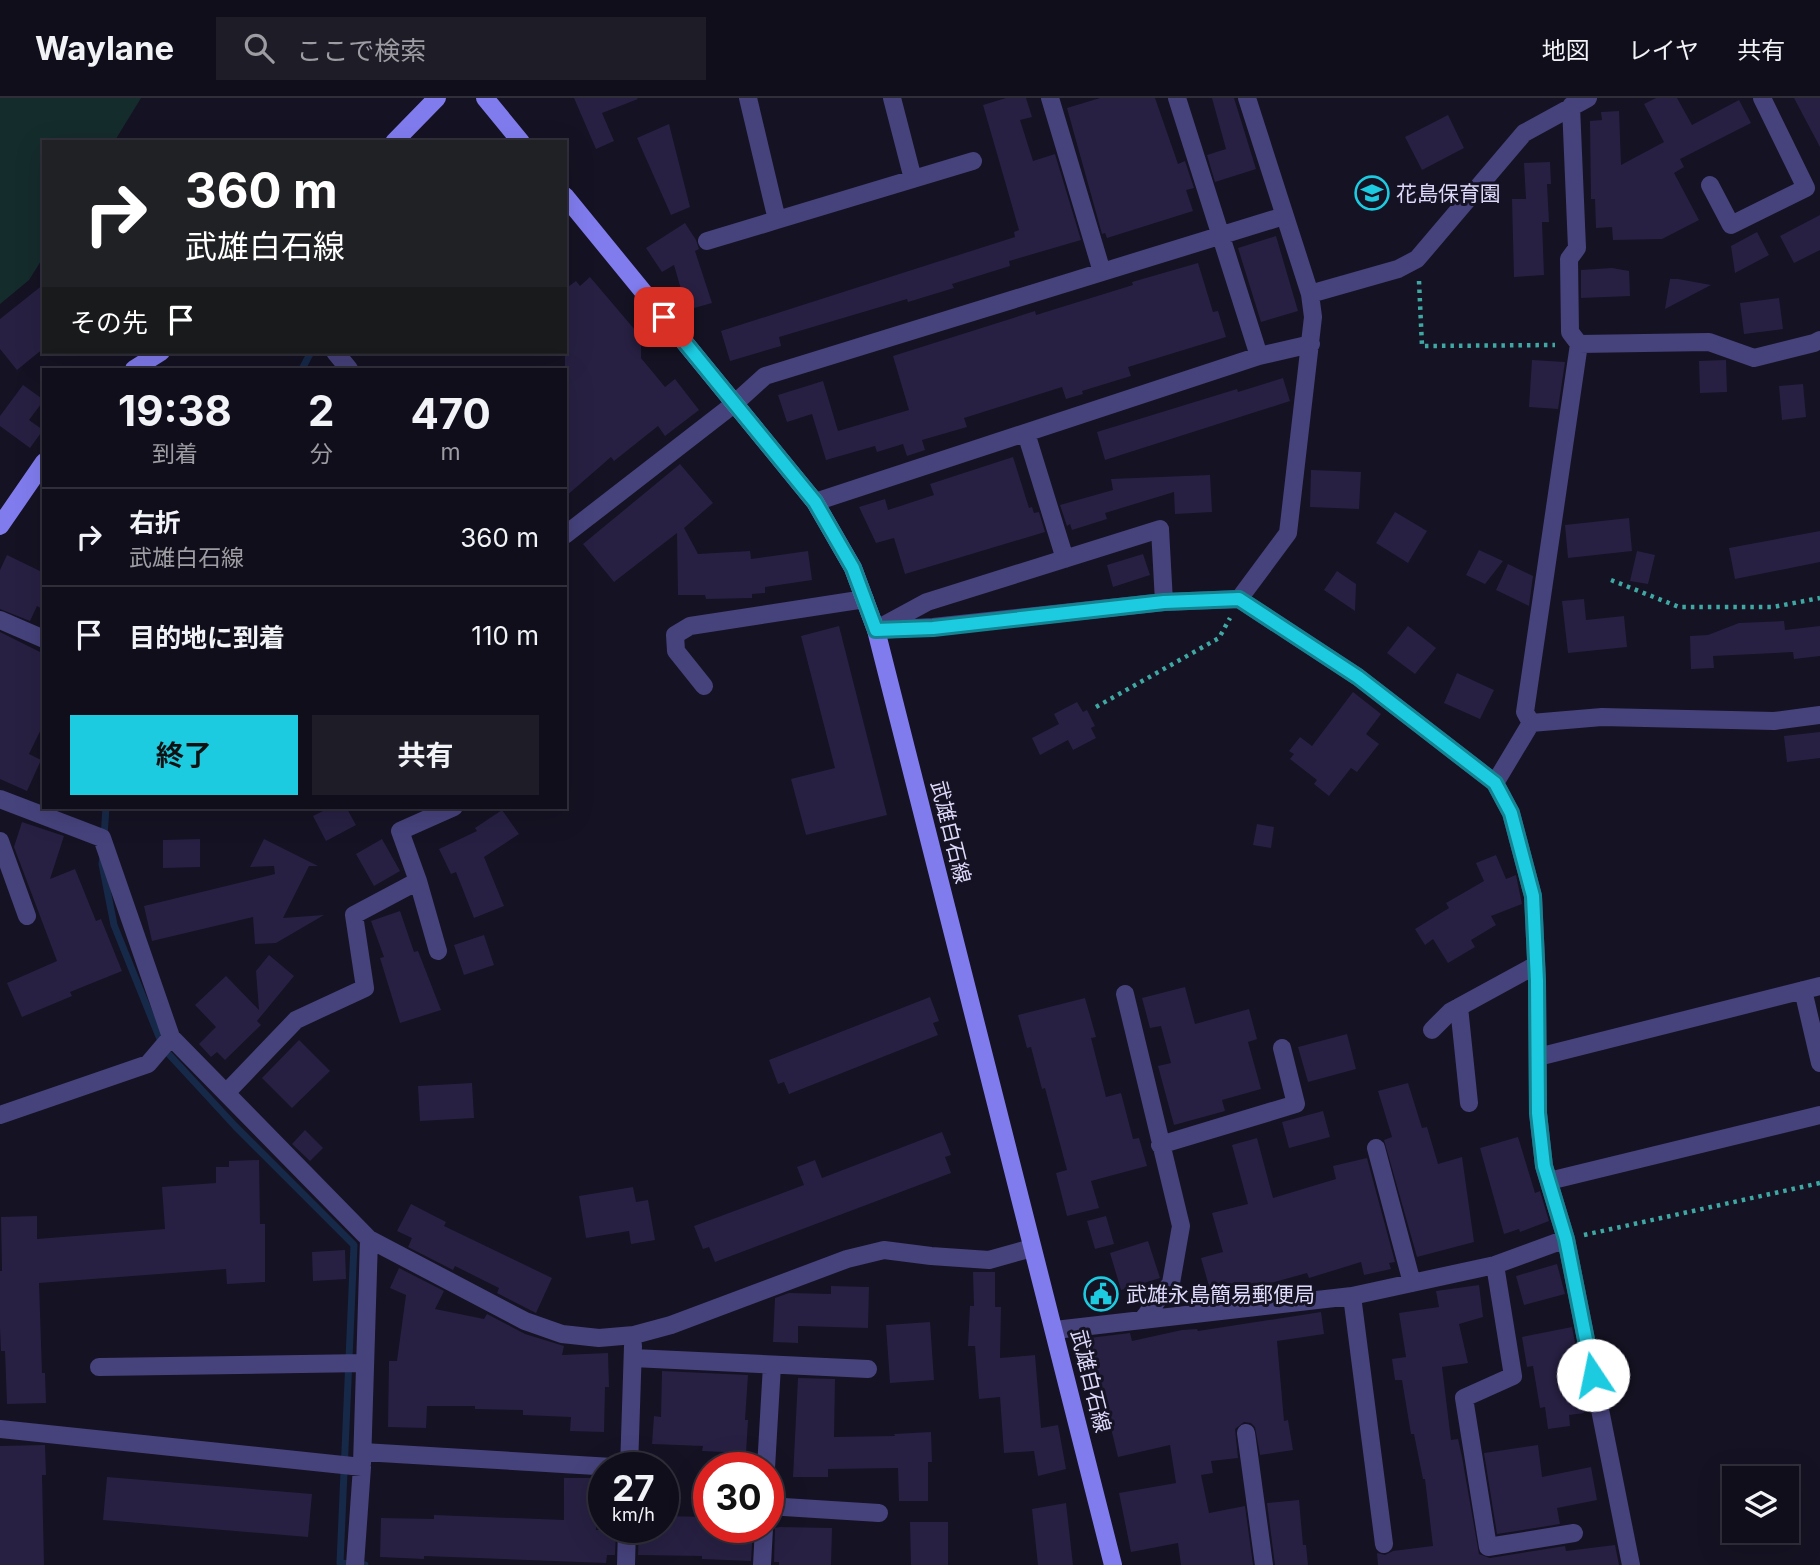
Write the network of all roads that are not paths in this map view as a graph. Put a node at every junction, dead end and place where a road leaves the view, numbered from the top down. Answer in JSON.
{"nodes":[{"id":1,"x":437,"y":98,"type":"edge"},
{"id":2,"x":485,"y":98,"type":"edge"},
{"id":3,"x":748,"y":98,"type":"edge"},
{"id":4,"x":892,"y":98,"type":"edge"},
{"id":5,"x":1050,"y":98,"type":"edge"},
{"id":6,"x":1177,"y":98,"type":"edge"},
{"id":7,"x":1247,"y":98,"type":"edge"},
{"id":8,"x":1588,"y":98,"type":"edge"},
{"id":9,"x":1762,"y":98,"type":"edge"},
{"id":10,"x":1571,"y":106,"type":"junction"},
{"id":11,"x":396,"y":140,"type":"edge"},
{"id":12,"x":519,"y":140,"type":"edge"},
{"id":13,"x":973,"y":161,"type":"dead end"},
{"id":14,"x":913,"y":179,"type":"junction"},
{"id":15,"x":1710,"y":185,"type":"dead end"},
{"id":16,"x":567,"y":199,"type":"edge"},
{"id":17,"x":1284,"y":216,"type":"junction"},
{"id":18,"x":777,"y":220,"type":"junction"},
{"id":19,"x":1220,"y":235,"type":"junction"},
{"id":20,"x":707,"y":241,"type":"dead end"},
{"id":21,"x":1102,"y":272,"type":"junction"},
{"id":22,"x":1310,"y":294,"type":"junction"},
{"id":23,"x":1820,"y":340,"type":"edge"},
{"id":24,"x":1311,"y":344,"type":"junction"},
{"id":25,"x":1579,"y":344,"type":"junction"},
{"id":26,"x":158,"y":354,"type":"edge"},
{"id":27,"x":337,"y":354,"type":"edge"},
{"id":28,"x":1259,"y":356,"type":"junction"},
{"id":29,"x":136,"y":368,"type":"edge"},
{"id":30,"x":348,"y":368,"type":"edge"},
{"id":31,"x":734,"y":404,"type":"junction"},
{"id":32,"x":1026,"y":433,"type":"junction"},
{"id":33,"x":42,"y":465,"type":"edge"},
{"id":34,"x":815,"y":502,"type":"junction"},
{"id":35,"x":0,"y":526,"type":"edge"},
{"id":36,"x":567,"y":534,"type":"edge"},
{"id":37,"x":1065,"y":559,"type":"junction"},
{"id":38,"x":865,"y":599,"type":"junction"},
{"id":39,"x":1239,"y":599,"type":"junction"},
{"id":40,"x":1164,"y":602,"type":"junction"},
{"id":41,"x":0,"y":620,"type":"edge"},
{"id":42,"x":876,"y":630,"type":"junction"},
{"id":43,"x":42,"y":638,"type":"edge"},
{"id":44,"x":704,"y":685,"type":"dead end"},
{"id":45,"x":1820,"y":715,"type":"edge"},
{"id":46,"x":1531,"y":723,"type":"junction"},
{"id":47,"x":1495,"y":783,"type":"junction"},
{"id":48,"x":0,"y":799,"type":"edge"},
{"id":49,"x":450,"y":809,"type":"edge"},
{"id":50,"x":45,"y":811,"type":"edge"},
{"id":51,"x":0,"y":841,"type":"edge"},
{"id":52,"x":418,"y":881,"type":"junction"},
{"id":53,"x":27,"y":916,"type":"dead end"},
{"id":54,"x":438,"y":951,"type":"dead end"},
{"id":55,"x":1536,"y":965,"type":"junction"},
{"id":56,"x":1812,"y":988,"type":"edge"},
{"id":57,"x":1125,"y":994,"type":"dead end"},
{"id":58,"x":1459,"y":1007,"type":"junction"},
{"id":59,"x":1432,"y":1030,"type":"dead end"},
{"id":60,"x":171,"y":1037,"type":"junction"},
{"id":61,"x":1282,"y":1048,"type":"dead end"},
{"id":62,"x":1538,"y":1058,"type":"junction"},
{"id":63,"x":1820,"y":1063,"type":"edge"},
{"id":64,"x":226,"y":1093,"type":"junction"},
{"id":65,"x":1469,"y":1103,"type":"dead end"},
{"id":66,"x":0,"y":1115,"type":"edge"},
{"id":67,"x":1820,"y":1115,"type":"edge"},
{"id":68,"x":1160,"y":1145,"type":"junction"},
{"id":69,"x":1377,"y":1148,"type":"dead end"},
{"id":70,"x":1549,"y":1181,"type":"junction"},
{"id":71,"x":369,"y":1239,"type":"junction"},
{"id":72,"x":1566,"y":1239,"type":"junction"},
{"id":73,"x":1032,"y":1248,"type":"junction"},
{"id":74,"x":1494,"y":1265,"type":"junction"},
{"id":75,"x":1412,"y":1283,"type":"junction"},
{"id":76,"x":1352,"y":1296,"type":"junction"},
{"id":77,"x":1142,"y":1320,"type":"junction"},
{"id":78,"x":1055,"y":1331,"type":"junction"},
{"id":79,"x":634,"y":1335,"type":"junction"},
{"id":80,"x":633,"y":1358,"type":"junction"},
{"id":81,"x":364,"y":1363,"type":"junction"},
{"id":82,"x":772,"y":1365,"type":"junction"},
{"id":83,"x":99,"y":1367,"type":"dead end"},
{"id":84,"x":868,"y":1369,"type":"dead end"},
{"id":85,"x":0,"y":1429,"type":"edge"},
{"id":86,"x":1246,"y":1433,"type":"dead end"},
{"id":87,"x":630,"y":1452,"type":"edge"},
{"id":88,"x":767,"y":1452,"type":"edge"},
{"id":89,"x":363,"y":1460,"type":"junction"},
{"id":90,"x":588,"y":1467,"type":"edge"},
{"id":91,"x":784,"y":1507,"type":"edge"},
{"id":92,"x":879,"y":1513,"type":"dead end"},
{"id":93,"x":1574,"y":1533,"type":"dead end"},
{"id":94,"x":627,"y":1543,"type":"edge"},
{"id":95,"x":763,"y":1543,"type":"edge"},
{"id":96,"x":1384,"y":1544,"type":"dead end"},
{"id":97,"x":355,"y":1565,"type":"edge"},
{"id":98,"x":626,"y":1565,"type":"edge"},
{"id":99,"x":762,"y":1565,"type":"edge"},
{"id":100,"x":1113,"y":1565,"type":"edge"},
{"id":101,"x":1264,"y":1565,"type":"edge"},
{"id":102,"x":1632,"y":1565,"type":"edge"}],
"edges":[{"from":1,"to":11,"type":"main road"},
{"from":2,"to":12,"type":"main road"},
{"from":3,"to":18,"type":"street"},
{"from":4,"to":14,"type":"street"},
{"from":5,"to":21,"type":"street"},
{"from":6,"to":19,"type":"street"},
{"from":7,"to":17,"type":"street"},
{"from":8,"to":10,"type":"street"},
{"from":9,"to":15,"type":"street"},
{"from":10,"to":22,"type":"street"},
{"from":10,"to":25,"type":"street"},
{"from":13,"to":14,"type":"street"},
{"from":14,"to":18,"type":"street"},
{"from":16,"to":31,"type":"main road","name":"武雄白石線"},
{"from":17,"to":19,"type":"street"},
{"from":17,"to":22,"type":"street"},
{"from":18,"to":20,"type":"street"},
{"from":19,"to":21,"type":"street"},
{"from":19,"to":28,"type":"street"},
{"from":21,"to":31,"type":"street"},
{"from":22,"to":24,"type":"street"},
{"from":23,"to":25,"type":"street"},
{"from":24,"to":28,"type":"street"},
{"from":24,"to":39,"type":"street"},
{"from":25,"to":46,"type":"street"},
{"from":26,"to":29,"type":"main road"},
{"from":27,"to":30,"type":"street"},
{"from":28,"to":32,"type":"street"},
{"from":31,"to":34,"type":"main road","name":"武雄白石線"},
{"from":31,"to":36,"type":"street"},
{"from":32,"to":34,"type":"street"},
{"from":32,"to":37,"type":"street"},
{"from":33,"to":35,"type":"main road"},
{"from":34,"to":38,"type":"main road","name":"武雄白石線"},
{"from":37,"to":40,"type":"street"},
{"from":37,"to":42,"type":"street"},
{"from":38,"to":42,"type":"main road","name":"武雄白石線"},
{"from":38,"to":44,"type":"street"},
{"from":39,"to":40,"type":"street"},
{"from":39,"to":47,"type":"street"},
{"from":40,"to":42,"type":"street"},
{"from":41,"to":43,"type":"street"},
{"from":42,"to":73,"type":"main road","name":"武雄白石線"},
{"from":45,"to":46,"type":"street"},
{"from":46,"to":47,"type":"street"},
{"from":47,"to":55,"type":"street"},
{"from":48,"to":50,"type":"street"},
{"from":49,"to":52,"type":"street"},
{"from":50,"to":60,"type":"street"},
{"from":51,"to":53,"type":"street"},
{"from":52,"to":54,"type":"street"},
{"from":52,"to":64,"type":"street"},
{"from":55,"to":58,"type":"street"},
{"from":55,"to":62,"type":"street"},
{"from":56,"to":62,"type":"street"},
{"from":56,"to":63,"type":"street"},
{"from":57,"to":68,"type":"street"},
{"from":58,"to":59,"type":"street"},
{"from":58,"to":65,"type":"street"},
{"from":60,"to":64,"type":"street"},
{"from":60,"to":66,"type":"street"},
{"from":61,"to":68,"type":"street"},
{"from":62,"to":70,"type":"street"},
{"from":64,"to":71,"type":"street"},
{"from":67,"to":70,"type":"street"},
{"from":68,"to":77,"type":"street"},
{"from":69,"to":75,"type":"street"},
{"from":70,"to":72,"type":"street"},
{"from":71,"to":79,"type":"street"},
{"from":71,"to":81,"type":"street"},
{"from":72,"to":74,"type":"street"},
{"from":72,"to":102,"type":"street"},
{"from":73,"to":78,"type":"main road","name":"武雄白石線"},
{"from":73,"to":79,"type":"street"},
{"from":74,"to":75,"type":"street"},
{"from":74,"to":93,"type":"street"},
{"from":75,"to":76,"type":"street"},
{"from":76,"to":77,"type":"street"},
{"from":76,"to":96,"type":"street"},
{"from":77,"to":78,"type":"street"},
{"from":78,"to":100,"type":"main road","name":"武雄白石線"},
{"from":79,"to":80,"type":"street"},
{"from":80,"to":82,"type":"street"},
{"from":80,"to":87,"type":"street"},
{"from":81,"to":83,"type":"street"},
{"from":81,"to":89,"type":"street"},
{"from":82,"to":84,"type":"street"},
{"from":82,"to":88,"type":"street"},
{"from":85,"to":89,"type":"street"},
{"from":86,"to":101,"type":"street"},
{"from":89,"to":90,"type":"street"},
{"from":89,"to":97,"type":"street"},
{"from":91,"to":92,"type":"street"},
{"from":94,"to":98,"type":"street"},
{"from":95,"to":99,"type":"street"}]}
